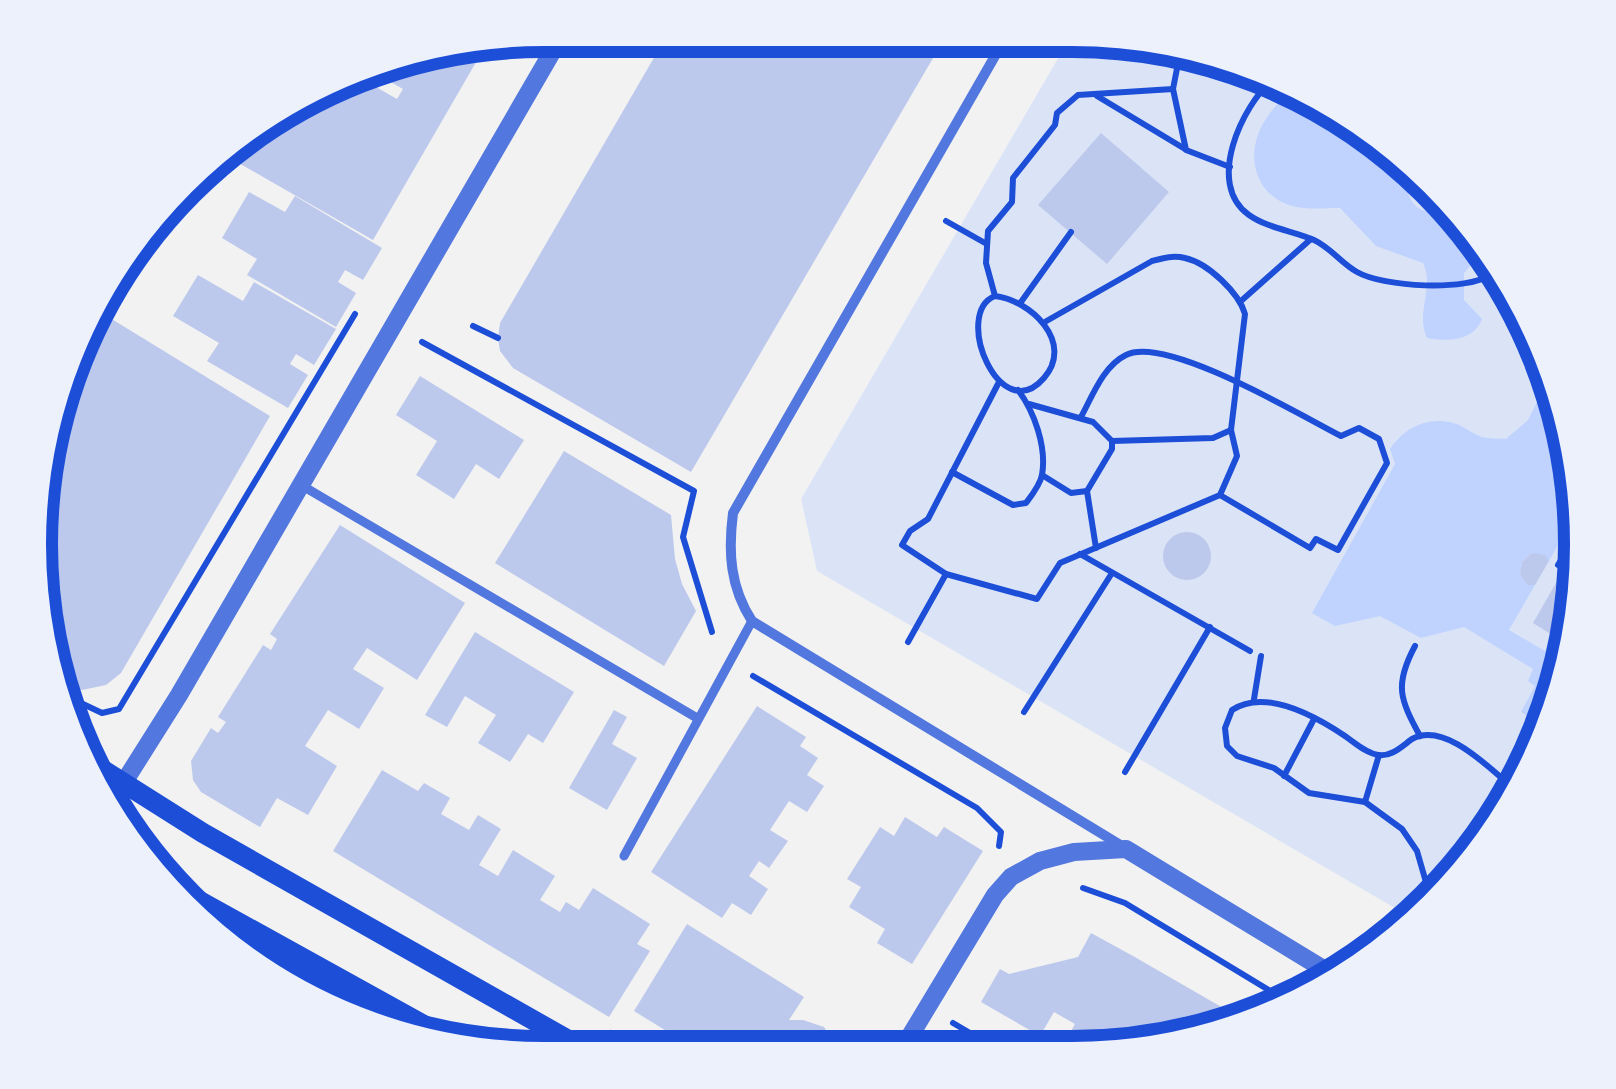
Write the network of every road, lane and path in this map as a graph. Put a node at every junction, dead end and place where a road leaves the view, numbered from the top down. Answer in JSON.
{"nodes":[{"id":1,"x":552,"y":52,"type":"edge"},
{"id":2,"x":997,"y":52,"type":"edge"},
{"id":3,"x":1176,"y":64,"type":"edge"},
{"id":4,"x":1172,"y":90,"type":"junction"},
{"id":5,"x":1262,"y":91,"type":"edge"},
{"id":6,"x":1094,"y":94,"type":"junction"},
{"id":7,"x":1186,"y":150,"type":"junction"},
{"id":8,"x":1230,"y":168,"type":"junction"},
{"id":9,"x":946,"y":222,"type":"dead end"},
{"id":10,"x":1070,"y":232,"type":"dead end"},
{"id":11,"x":1312,"y":239,"type":"junction"},
{"id":12,"x":985,"y":243,"type":"junction"},
{"id":13,"x":1486,"y":278,"type":"edge"},
{"id":14,"x":995,"y":296,"type":"junction"},
{"id":15,"x":1241,"y":301,"type":"junction"},
{"id":16,"x":1021,"y":302,"type":"junction"},
{"id":17,"x":360,"y":307,"type":"dead end"},
{"id":18,"x":1043,"y":323,"type":"junction"},
{"id":19,"x":473,"y":326,"type":"dead end"},
{"id":20,"x":498,"y":338,"type":"dead end"},
{"id":21,"x":423,"y":341,"type":"dead end"},
{"id":22,"x":999,"y":382,"type":"junction"},
{"id":23,"x":1236,"y":383,"type":"junction"},
{"id":24,"x":1017,"y":389,"type":"junction"},
{"id":25,"x":1029,"y":404,"type":"junction"},
{"id":26,"x":1081,"y":417,"type":"junction"},
{"id":27,"x":1231,"y":430,"type":"junction"},
{"id":28,"x":1112,"y":442,"type":"junction"},
{"id":29,"x":952,"y":472,"type":"junction"},
{"id":30,"x":1042,"y":476,"type":"junction"},
{"id":31,"x":301,"y":484,"type":"junction"},
{"id":32,"x":1087,"y":491,"type":"junction"},
{"id":33,"x":1220,"y":495,"type":"junction"},
{"id":34,"x":1096,"y":548,"type":"junction"},
{"id":35,"x":1080,"y":554,"type":"junction"},
{"id":36,"x":1563,"y":556,"type":"edge"},
{"id":37,"x":1558,"y":565,"type":"dead end"},
{"id":38,"x":1112,"y":572,"type":"junction"},
{"id":39,"x":946,"y":574,"type":"junction"},
{"id":40,"x":752,"y":621,"type":"junction"},
{"id":41,"x":1210,"y":627,"type":"junction"},
{"id":42,"x":908,"y":642,"type":"dead end"},
{"id":43,"x":1415,"y":646,"type":"dead end"},
{"id":44,"x":1250,"y":650,"type":"dead end"},
{"id":45,"x":1261,"y":656,"type":"dead end"},
{"id":46,"x":728,"y":662,"type":"junction"},
{"id":47,"x":1254,"y":700,"type":"junction"},
{"id":48,"x":79,"y":702,"type":"edge"},
{"id":49,"x":1024,"y":712,"type":"dead end"},
{"id":50,"x":697,"y":718,"type":"junction"},
{"id":51,"x":1314,"y":719,"type":"junction"},
{"id":52,"x":1420,"y":736,"type":"junction"},
{"id":53,"x":1380,"y":755,"type":"junction"},
{"id":54,"x":1125,"y":772,"type":"dead end"},
{"id":55,"x":109,"y":773,"type":"edge"},
{"id":56,"x":1284,"y":776,"type":"junction"},
{"id":57,"x":1504,"y":780,"type":"edge"},
{"id":58,"x":123,"y":782,"type":"junction"},
{"id":59,"x":118,"y":790,"type":"edge"},
{"id":60,"x":1365,"y":802,"type":"junction"},
{"id":61,"x":1126,"y":849,"type":"junction"},
{"id":62,"x":998,"y":854,"type":"dead end"},
{"id":63,"x":624,"y":856,"type":"dead end"},
{"id":64,"x":1427,"y":883,"type":"edge"},
{"id":65,"x":1080,"y":888,"type":"dead end"},
{"id":66,"x":216,"y":910,"type":"edge"},
{"id":67,"x":1323,"y":968,"type":"edge"},
{"id":68,"x":1273,"y":993,"type":"edge"},
{"id":69,"x":415,"y":1019,"type":"edge"},
{"id":70,"x":951,"y":1022,"type":"dead end"},
{"id":71,"x":562,"y":1036,"type":"edge"},
{"id":72,"x":910,"y":1036,"type":"edge"},
{"id":73,"x":975,"y":1036,"type":"edge"}],
"edges":[{"from":1,"to":31,"type":"street"},
{"from":2,"to":40,"type":"street"},
{"from":3,"to":4,"type":"path"},
{"from":4,"to":6,"type":"path"},
{"from":4,"to":7,"type":"path"},
{"from":5,"to":8,"type":"path"},
{"from":6,"to":7,"type":"path"},
{"from":6,"to":12,"type":"path"},
{"from":7,"to":8,"type":"path"},
{"from":8,"to":11,"type":"path"},
{"from":9,"to":12,"type":"path"},
{"from":10,"to":16,"type":"path"},
{"from":11,"to":13,"type":"path"},
{"from":11,"to":15,"type":"path"},
{"from":12,"to":14,"type":"path"},
{"from":14,"to":16,"type":"path"},
{"from":14,"to":22,"type":"path"},
{"from":15,"to":18,"type":"path"},
{"from":15,"to":23,"type":"path"},
{"from":16,"to":18,"type":"path"},
{"from":17,"to":48,"type":"path"},
{"from":18,"to":24,"type":"path"},
{"from":19,"to":20,"type":"path"},
{"from":21,"to":46,"type":"path"},
{"from":22,"to":24,"type":"path"},
{"from":22,"to":29,"type":"path"},
{"from":23,"to":26,"type":"path"},
{"from":23,"to":27,"type":"path"},
{"from":23,"to":33,"type":"path"},
{"from":24,"to":25,"type":"path"},
{"from":25,"to":26,"type":"path"},
{"from":25,"to":30,"type":"path"},
{"from":26,"to":28,"type":"path"},
{"from":27,"to":28,"type":"path"},
{"from":27,"to":33,"type":"path"},
{"from":28,"to":32,"type":"path"},
{"from":29,"to":30,"type":"path"},
{"from":29,"to":39,"type":"path"},
{"from":30,"to":32,"type":"path"},
{"from":31,"to":50,"type":"street"},
{"from":31,"to":58,"type":"street"},
{"from":32,"to":34,"type":"path"},
{"from":33,"to":34,"type":"path"},
{"from":34,"to":35,"type":"path"},
{"from":35,"to":38,"type":"path"},
{"from":35,"to":39,"type":"path"},
{"from":36,"to":37,"type":"path"},
{"from":38,"to":41,"type":"path"},
{"from":38,"to":49,"type":"path"},
{"from":39,"to":42,"type":"path"},
{"from":40,"to":46,"type":"street"},
{"from":40,"to":61,"type":"street"},
{"from":41,"to":44,"type":"path"},
{"from":41,"to":54,"type":"path"},
{"from":43,"to":52,"type":"path"},
{"from":45,"to":47,"type":"path"},
{"from":46,"to":50,"type":"street"},
{"from":46,"to":62,"type":"path"},
{"from":47,"to":51,"type":"path"},
{"from":47,"to":56,"type":"path"},
{"from":50,"to":63,"type":"street"},
{"from":51,"to":53,"type":"path"},
{"from":51,"to":56,"type":"path"},
{"from":52,"to":53,"type":"path"},
{"from":52,"to":57,"type":"path"},
{"from":53,"to":60,"type":"path"},
{"from":55,"to":58,"type":"main road"},
{"from":56,"to":60,"type":"path"},
{"from":58,"to":59,"type":"street"},
{"from":58,"to":71,"type":"main road"},
{"from":60,"to":64,"type":"path"},
{"from":61,"to":67,"type":"street"},
{"from":61,"to":72,"type":"street"},
{"from":65,"to":68,"type":"path"},
{"from":66,"to":69,"type":"main road"},
{"from":70,"to":73,"type":"path"}]}
